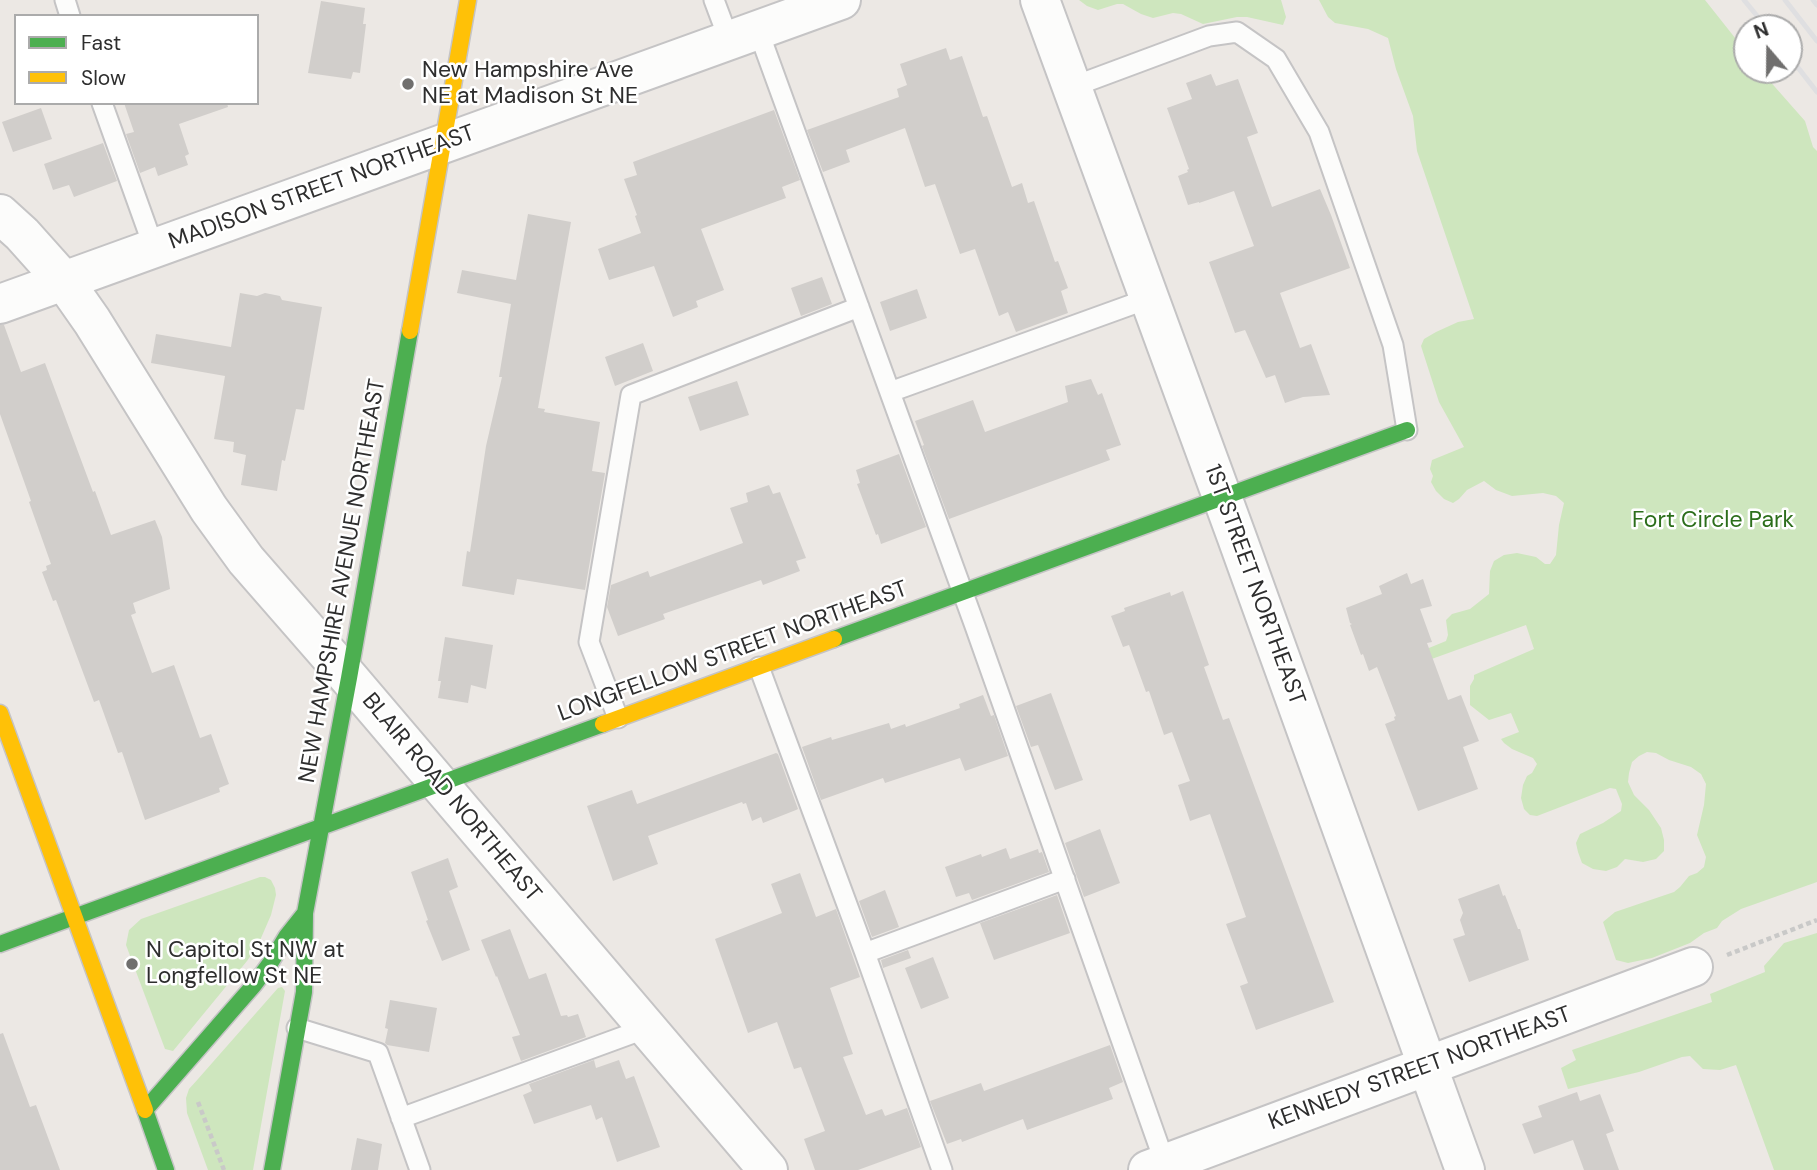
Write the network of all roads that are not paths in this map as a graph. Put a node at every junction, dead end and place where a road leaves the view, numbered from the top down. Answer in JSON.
{"nodes":[{"id":1,"x":468,"y":0,"type":"edge"},
{"id":2,"x":715,"y":0,"type":"edge"},
{"id":3,"x":841,"y":0,"type":"edge"},
{"id":4,"x":1040,"y":0,"type":"edge"},
{"id":5,"x":744,"y":35,"type":"junction"},
{"id":6,"x":1072,"y":87,"type":"junction"},
{"id":7,"x":103,"y":105,"type":"edge"},
{"id":8,"x":443,"y":144,"type":"junction"},
{"id":9,"x":0,"y":214,"type":"edge"},
{"id":10,"x":154,"y":248,"type":"junction"},
{"id":11,"x":64,"y":281,"type":"junction"},
{"id":12,"x":1150,"y":298,"type":"junction"},
{"id":13,"x":0,"y":304,"type":"edge"},
{"id":14,"x":859,"y":307,"type":"junction"},
{"id":15,"x":890,"y":392,"type":"junction"},
{"id":16,"x":1407,"y":430,"type":"joint"},
{"id":17,"x":1223,"y":498,"type":"junction"},
{"id":18,"x":963,"y":592,"type":"junction"},
{"id":19,"x":759,"y":667,"type":"junction"},
{"id":20,"x":349,"y":678,"type":"junction"},
{"id":21,"x":0,"y":713,"type":"edge"},
{"id":22,"x":618,"y":718,"type":"junction"},
{"id":23,"x":439,"y":784,"type":"junction"},
{"id":24,"x":322,"y":827,"type":"junction"},
{"id":25,"x":1065,"y":879,"type":"junction"},
{"id":26,"x":304,"y":913,"type":"junction"},
{"id":27,"x":75,"y":917,"type":"junction"},
{"id":28,"x":0,"y":944,"type":"edge"},
{"id":29,"x":866,"y":953,"type":"junction"},
{"id":30,"x":1693,"y":967,"type":"road end"},
{"id":31,"x":297,"y":1028,"type":"junction"},
{"id":32,"x":647,"y":1028,"type":"junction"},
{"id":33,"x":1427,"y":1066,"type":"junction"},
{"id":34,"x":145,"y":1110,"type":"junction"},
{"id":35,"x":401,"y":1118,"type":"junction"},
{"id":36,"x":1160,"y":1168,"type":"edge"},
{"id":37,"x":166,"y":1170,"type":"edge"},
{"id":38,"x":272,"y":1170,"type":"edge"},
{"id":39,"x":420,"y":1170,"type":"edge"},
{"id":40,"x":768,"y":1170,"type":"edge"},
{"id":41,"x":942,"y":1170,"type":"edge"},
{"id":42,"x":1465,"y":1170,"type":"edge"}],
"edges":[{"from":1,"to":8,"type":"main road","name":"NEW HAMPSHIRE AVENUE NORTHEAST"},
{"from":2,"to":5,"type":"lane"},
{"from":3,"to":5,"type":"street","name":"MADISON STREET NORTHEAST"},
{"from":4,"to":6,"type":"street","name":"1ST STREET NORTHEAST"},
{"from":5,"to":8,"type":"street","name":"MADISON STREET NORTHEAST"},
{"from":5,"to":14,"type":"lane"},
{"from":6,"to":12,"type":"street","name":"1ST STREET NORTHEAST"},
{"from":6,"to":16,"type":"lane"},
{"from":7,"to":10,"type":"lane"},
{"from":8,"to":10,"type":"street","name":"MADISON STREET NORTHEAST"},
{"from":8,"to":20,"type":"main road","name":"NEW HAMPSHIRE AVENUE NORTHEAST"},
{"from":9,"to":11,"type":"street","name":"BLAIR ROAD NORTHEAST"},
{"from":10,"to":11,"type":"street","name":"MADISON STREET NORTHEAST"},
{"from":11,"to":13,"type":"street","name":"MADISON STREET NORTHEAST"},
{"from":11,"to":20,"type":"street","name":"BLAIR ROAD NORTHEAST"},
{"from":12,"to":15,"type":"lane"},
{"from":12,"to":17,"type":"street","name":"1ST STREET NORTHEAST"},
{"from":14,"to":15,"type":"lane"},
{"from":14,"to":22,"type":"lane"},
{"from":15,"to":18,"type":"lane"},
{"from":16,"to":17,"type":"main road","name":"LONGFELLOW STREET NORTHEAST"},
{"from":17,"to":18,"type":"main road","name":"LONGFELLOW STREET NORTHEAST"},
{"from":17,"to":33,"type":"street","name":"1ST STREET NORTHEAST"},
{"from":18,"to":19,"type":"main road","name":"LONGFELLOW STREET NORTHEAST"},
{"from":18,"to":25,"type":"lane"},
{"from":19,"to":22,"type":"main road","name":"LONGFELLOW STREET NORTHEAST"},
{"from":19,"to":29,"type":"lane"},
{"from":20,"to":23,"type":"street","name":"BLAIR ROAD NORTHEAST"},
{"from":20,"to":24,"type":"main road","name":"NEW HAMPSHIRE AVENUE NORTHEAST"},
{"from":21,"to":27,"type":"main road"},
{"from":22,"to":23,"type":"main road","name":"LONGFELLOW STREET NORTHEAST"},
{"from":23,"to":24,"type":"main road","name":"LONGFELLOW STREET NORTHEAST"},
{"from":23,"to":32,"type":"street","name":"BLAIR ROAD NORTHEAST"},
{"from":24,"to":26,"type":"main road","name":"NEW HAMPSHIRE AVENUE NORTHEAST"},
{"from":24,"to":27,"type":"main road","name":"LONGFELLOW STREET NORTHEAST"},
{"from":25,"to":29,"type":"lane"},
{"from":25,"to":36,"type":"lane"},
{"from":26,"to":31,"type":"main road","name":"NEW HAMPSHIRE AVENUE NORTHEAST"},
{"from":26,"to":34,"type":"main road"},
{"from":27,"to":28,"type":"main road","name":"LONGFELLOW STREET NORTHEAST"},
{"from":27,"to":34,"type":"main road"},
{"from":29,"to":41,"type":"lane"},
{"from":30,"to":33,"type":"street","name":"KENNEDY STREET NORTHEAST"},
{"from":31,"to":35,"type":"lane"},
{"from":31,"to":38,"type":"main road","name":"NEW HAMPSHIRE AVENUE NORTHEAST"},
{"from":32,"to":35,"type":"lane"},
{"from":32,"to":40,"type":"street","name":"BLAIR ROAD NORTHEAST"},
{"from":33,"to":36,"type":"street","name":"KENNEDY STREET NORTHEAST"},
{"from":33,"to":42,"type":"street","name":"1ST STREET NORTHEAST"},
{"from":34,"to":37,"type":"main road"},
{"from":35,"to":39,"type":"lane"}]}
